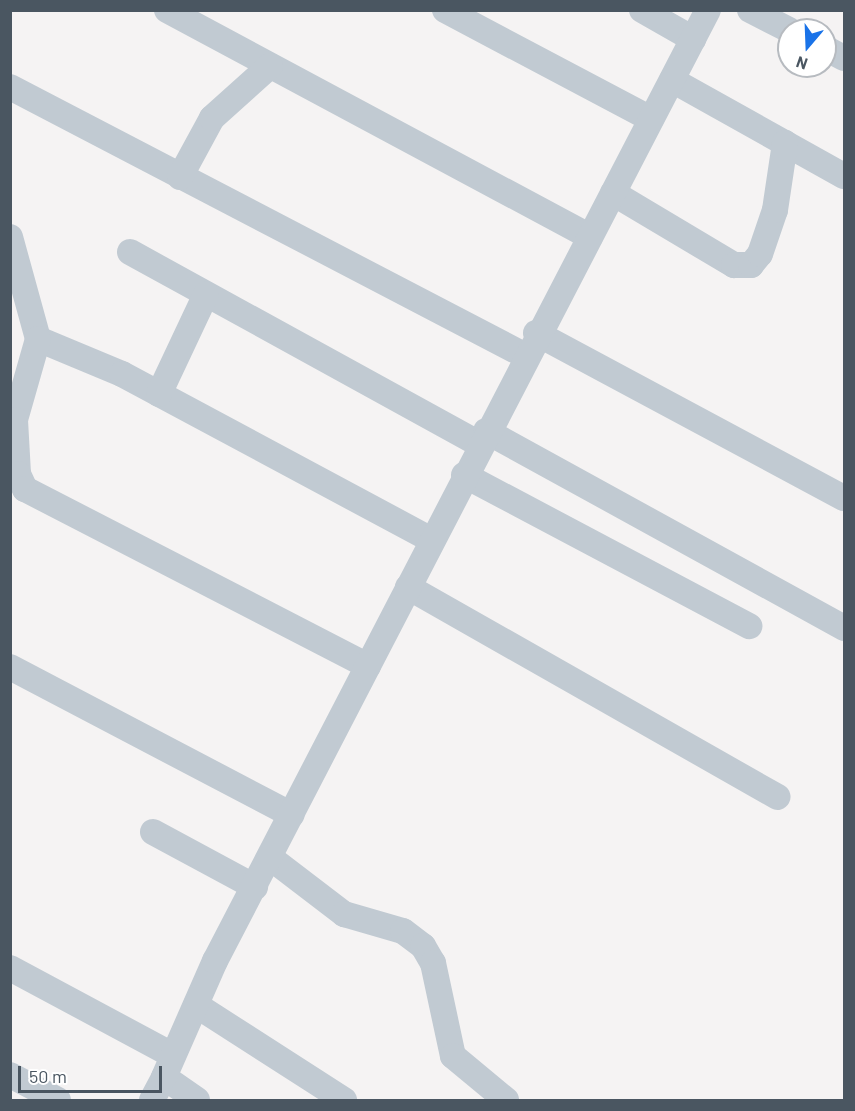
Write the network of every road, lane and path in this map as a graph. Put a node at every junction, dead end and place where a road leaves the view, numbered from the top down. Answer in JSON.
{"nodes":[{"id":1,"x":167,"y":10,"type":"edge"},
{"id":2,"x":445,"y":10,"type":"edge"},
{"id":3,"x":642,"y":10,"type":"edge"},
{"id":4,"x":708,"y":10,"type":"edge"},
{"id":5,"x":750,"y":10,"type":"edge"},
{"id":6,"x":777,"y":24,"type":"edge"},
{"id":7,"x":693,"y":39,"type":"junction"},
{"id":8,"x":270,"y":66,"type":"junction"},
{"id":9,"x":672,"y":80,"type":"junction"},
{"id":10,"x":10,"y":87,"type":"edge"},
{"id":11,"x":651,"y":119,"type":"junction"},
{"id":12,"x":786,"y":143,"type":"junction"},
{"id":13,"x":844,"y":176,"type":"edge"},
{"id":14,"x":180,"y":177,"type":"junction"},
{"id":15,"x":613,"y":194,"type":"junction"},
{"id":16,"x":10,"y":237,"type":"edge"},
{"id":17,"x":590,"y":237,"type":"junction"},
{"id":18,"x":130,"y":252,"type":"dead end"},
{"id":19,"x":206,"y":294,"type":"junction"},
{"id":20,"x":38,"y":339,"type":"junction"},
{"id":21,"x":530,"y":344,"type":"junction"},
{"id":22,"x":159,"y":393,"type":"junction"},
{"id":23,"x":483,"y":438,"type":"junction"},
{"id":24,"x":464,"y":475,"type":"junction"},
{"id":25,"x":844,"y":498,"type":"edge"},
{"id":26,"x":431,"y":540,"type":"junction"},
{"id":27,"x":408,"y":586,"type":"junction"},
{"id":28,"x":749,"y":626,"type":"dead end"},
{"id":29,"x":844,"y":628,"type":"edge"},
{"id":30,"x":368,"y":666,"type":"junction"},
{"id":31,"x":10,"y":667,"type":"edge"},
{"id":32,"x":777,"y":797,"type":"dead end"},
{"id":33,"x":292,"y":814,"type":"junction"},
{"id":34,"x":153,"y":832,"type":"dead end"},
{"id":35,"x":272,"y":859,"type":"junction"},
{"id":36,"x":255,"y":887,"type":"junction"},
{"id":37,"x":10,"y":968,"type":"edge"},
{"id":38,"x":196,"y":1005,"type":"junction"},
{"id":39,"x":168,"y":1066,"type":"junction"},
{"id":40,"x":10,"y":1075,"type":"edge"},
{"id":41,"x":58,"y":1101,"type":"edge"},
{"id":42,"x":152,"y":1101,"type":"edge"},
{"id":43,"x":197,"y":1101,"type":"edge"},
{"id":44,"x":344,"y":1101,"type":"edge"},
{"id":45,"x":506,"y":1101,"type":"edge"}],
"edges":[{"from":1,"to":8,"type":"street"},
{"from":2,"to":11,"type":"street"},
{"from":3,"to":7,"type":"street"},
{"from":4,"to":7,"type":"street"},
{"from":5,"to":6,"type":"street"},
{"from":7,"to":9,"type":"street"},
{"from":8,"to":14,"type":"street"},
{"from":8,"to":17,"type":"street"},
{"from":9,"to":11,"type":"street"},
{"from":9,"to":12,"type":"street"},
{"from":10,"to":14,"type":"street"},
{"from":11,"to":15,"type":"street"},
{"from":12,"to":13,"type":"street"},
{"from":12,"to":15,"type":"street"},
{"from":14,"to":21,"type":"street"},
{"from":15,"to":17,"type":"street"},
{"from":16,"to":20,"type":"street"},
{"from":17,"to":21,"type":"street"},
{"from":18,"to":19,"type":"street"},
{"from":19,"to":22,"type":"street"},
{"from":19,"to":23,"type":"street"},
{"from":20,"to":22,"type":"street"},
{"from":20,"to":30,"type":"street"},
{"from":21,"to":23,"type":"street"},
{"from":21,"to":25,"type":"street"},
{"from":22,"to":26,"type":"street"},
{"from":23,"to":24,"type":"street"},
{"from":23,"to":29,"type":"street"},
{"from":24,"to":26,"type":"street"},
{"from":24,"to":28,"type":"street"},
{"from":26,"to":27,"type":"street"},
{"from":27,"to":30,"type":"street"},
{"from":27,"to":32,"type":"street"},
{"from":30,"to":33,"type":"street"},
{"from":31,"to":33,"type":"street"},
{"from":33,"to":35,"type":"street"},
{"from":34,"to":36,"type":"street"},
{"from":35,"to":36,"type":"street"},
{"from":35,"to":45,"type":"street"},
{"from":36,"to":38,"type":"street"},
{"from":37,"to":39,"type":"street"},
{"from":38,"to":39,"type":"street"},
{"from":38,"to":44,"type":"street"},
{"from":39,"to":42,"type":"street"},
{"from":39,"to":43,"type":"street"},
{"from":40,"to":41,"type":"street"}]}
